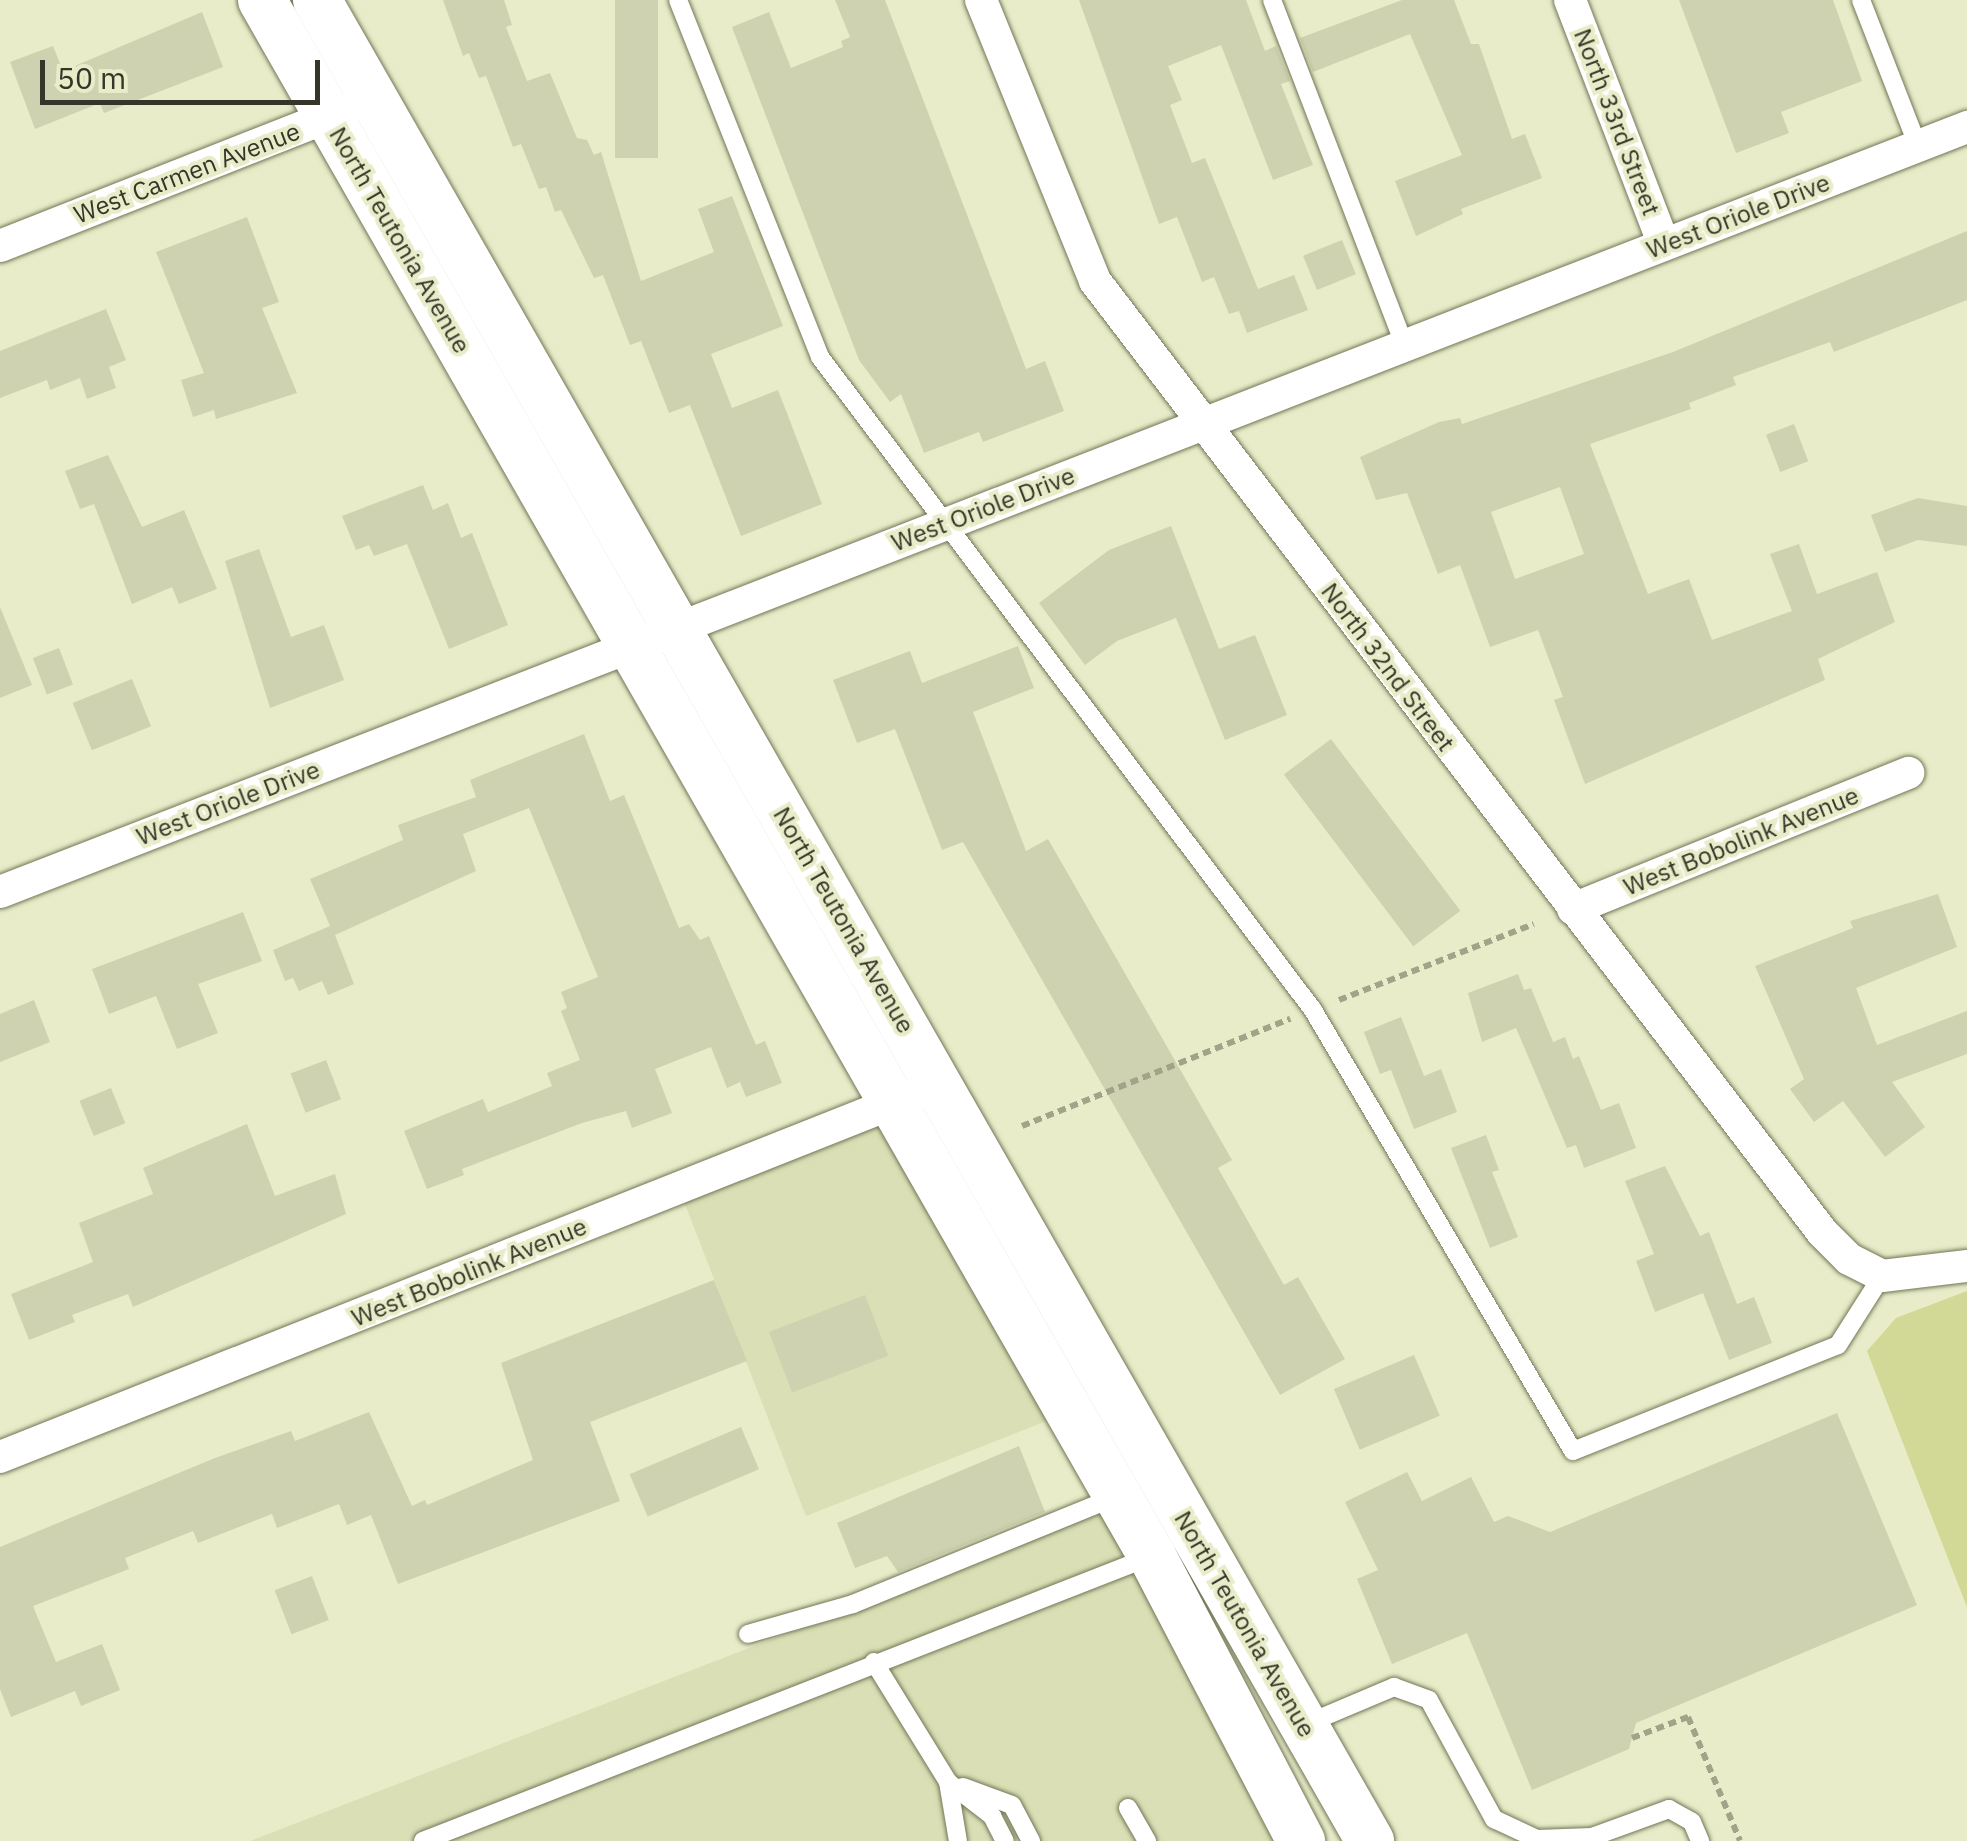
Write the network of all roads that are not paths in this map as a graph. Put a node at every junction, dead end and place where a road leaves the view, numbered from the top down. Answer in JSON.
{"nodes":[{"id":1,"x":262,"y":0,"type":"edge"},
{"id":2,"x":317,"y":0,"type":"edge"},
{"id":3,"x":678,"y":0,"type":"edge"},
{"id":4,"x":981,"y":0,"type":"edge"},
{"id":5,"x":1272,"y":0,"type":"edge"},
{"id":6,"x":1570,"y":0,"type":"edge"},
{"id":7,"x":1861,"y":0,"type":"edge"},
{"id":8,"x":371,"y":95,"type":"junction"},
{"id":9,"x":330,"y":118,"type":"junction"},
{"id":10,"x":1967,"y":127,"type":"edge"},
{"id":11,"x":1918,"y":146,"type":"junction"},
{"id":12,"x":1664,"y":245,"type":"junction"},
{"id":13,"x":0,"y":246,"type":"edge"},
{"id":14,"x":1405,"y":348,"type":"junction"},
{"id":15,"x":1204,"y":427,"type":"junction"},
{"id":16,"x":949,"y":521,"type":"junction"},
{"id":17,"x":676,"y":628,"type":"junction"},
{"id":18,"x":632,"y":645,"type":"junction"},
{"id":19,"x":1908,"y":773,"type":"dead end"},
{"id":20,"x":0,"y":892,"type":"edge"},
{"id":21,"x":1573,"y":909,"type":"junction"},
{"id":22,"x":938,"y":1084,"type":"junction"},
{"id":23,"x":891,"y":1106,"type":"junction"},
{"id":24,"x":1967,"y":1266,"type":"edge"},
{"id":25,"x":1882,"y":1276,"type":"junction"},
{"id":26,"x":0,"y":1458,"type":"edge"},
{"id":27,"x":1117,"y":1496,"type":"junction"},
{"id":28,"x":1152,"y":1556,"type":"junction"},
{"id":29,"x":748,"y":1634,"type":"dead end"},
{"id":30,"x":874,"y":1662,"type":"junction"},
{"id":31,"x":1304,"y":1726,"type":"junction"},
{"id":32,"x":948,"y":1782,"type":"junction"},
{"id":33,"x":1128,"y":1808,"type":"dead end"},
{"id":34,"x":423,"y":1841,"type":"edge"},
{"id":35,"x":958,"y":1841,"type":"edge"},
{"id":36,"x":1006,"y":1841,"type":"edge"},
{"id":37,"x":1032,"y":1841,"type":"edge"},
{"id":38,"x":1147,"y":1841,"type":"edge"},
{"id":39,"x":1301,"y":1841,"type":"edge"},
{"id":40,"x":1370,"y":1841,"type":"edge"},
{"id":41,"x":1700,"y":1841,"type":"edge"}],
"edges":[{"from":1,"to":9,"type":"main road","name":"North Teutonia Avenue"},
{"from":2,"to":8,"type":"main road","name":"North Teutonia Avenue"},
{"from":3,"to":16,"type":"lane"},
{"from":4,"to":15,"type":"street","name":"North 32nd Street"},
{"from":5,"to":14,"type":"lane"},
{"from":6,"to":12,"type":"street","name":"North 33rd Street"},
{"from":7,"to":11,"type":"lane"},
{"from":8,"to":9,"type":"street","name":"West Carmen Avenue"},
{"from":8,"to":17,"type":"main road","name":"North Teutonia Avenue"},
{"from":9,"to":13,"type":"street","name":"West Carmen Avenue"},
{"from":9,"to":18,"type":"main road","name":"North Teutonia Avenue"},
{"from":10,"to":11,"type":"street","name":"West Oriole Drive"},
{"from":11,"to":12,"type":"street","name":"West Oriole Drive"},
{"from":12,"to":14,"type":"street","name":"West Oriole Drive"},
{"from":14,"to":15,"type":"street","name":"West Oriole Drive"},
{"from":15,"to":16,"type":"street","name":"West Oriole Drive"},
{"from":15,"to":21,"type":"street","name":"North 32nd Street"},
{"from":16,"to":17,"type":"street","name":"West Oriole Drive"},
{"from":16,"to":25,"type":"lane"},
{"from":17,"to":18,"type":"street","name":"West Oriole Drive"},
{"from":17,"to":22,"type":"main road","name":"North Teutonia Avenue"},
{"from":18,"to":20,"type":"street","name":"West Oriole Drive"},
{"from":18,"to":23,"type":"main road","name":"North Teutonia Avenue"},
{"from":19,"to":21,"type":"street","name":"West Bobolink Avenue"},
{"from":21,"to":25,"type":"street","name":"North 32nd Street"},
{"from":22,"to":23,"type":"street","name":"West Bobolink Avenue"},
{"from":22,"to":31,"type":"main road","name":"North Teutonia Avenue"},
{"from":23,"to":26,"type":"street","name":"West Bobolink Avenue"},
{"from":23,"to":27,"type":"main road","name":"North Teutonia Avenue"},
{"from":24,"to":25,"type":"street"},
{"from":27,"to":28,"type":"main road","name":"North Teutonia Avenue"},
{"from":27,"to":29,"type":"lane"},
{"from":28,"to":30,"type":"lane"},
{"from":28,"to":39,"type":"main road","name":"North Teutonia Avenue"},
{"from":30,"to":32,"type":"lane"},
{"from":30,"to":34,"type":"lane"},
{"from":31,"to":40,"type":"main road","name":"North Teutonia Avenue"},
{"from":31,"to":41,"type":"lane"},
{"from":32,"to":35,"type":"lane"},
{"from":32,"to":36,"type":"lane"},
{"from":32,"to":37,"type":"lane"},
{"from":33,"to":38,"type":"lane"}]}
